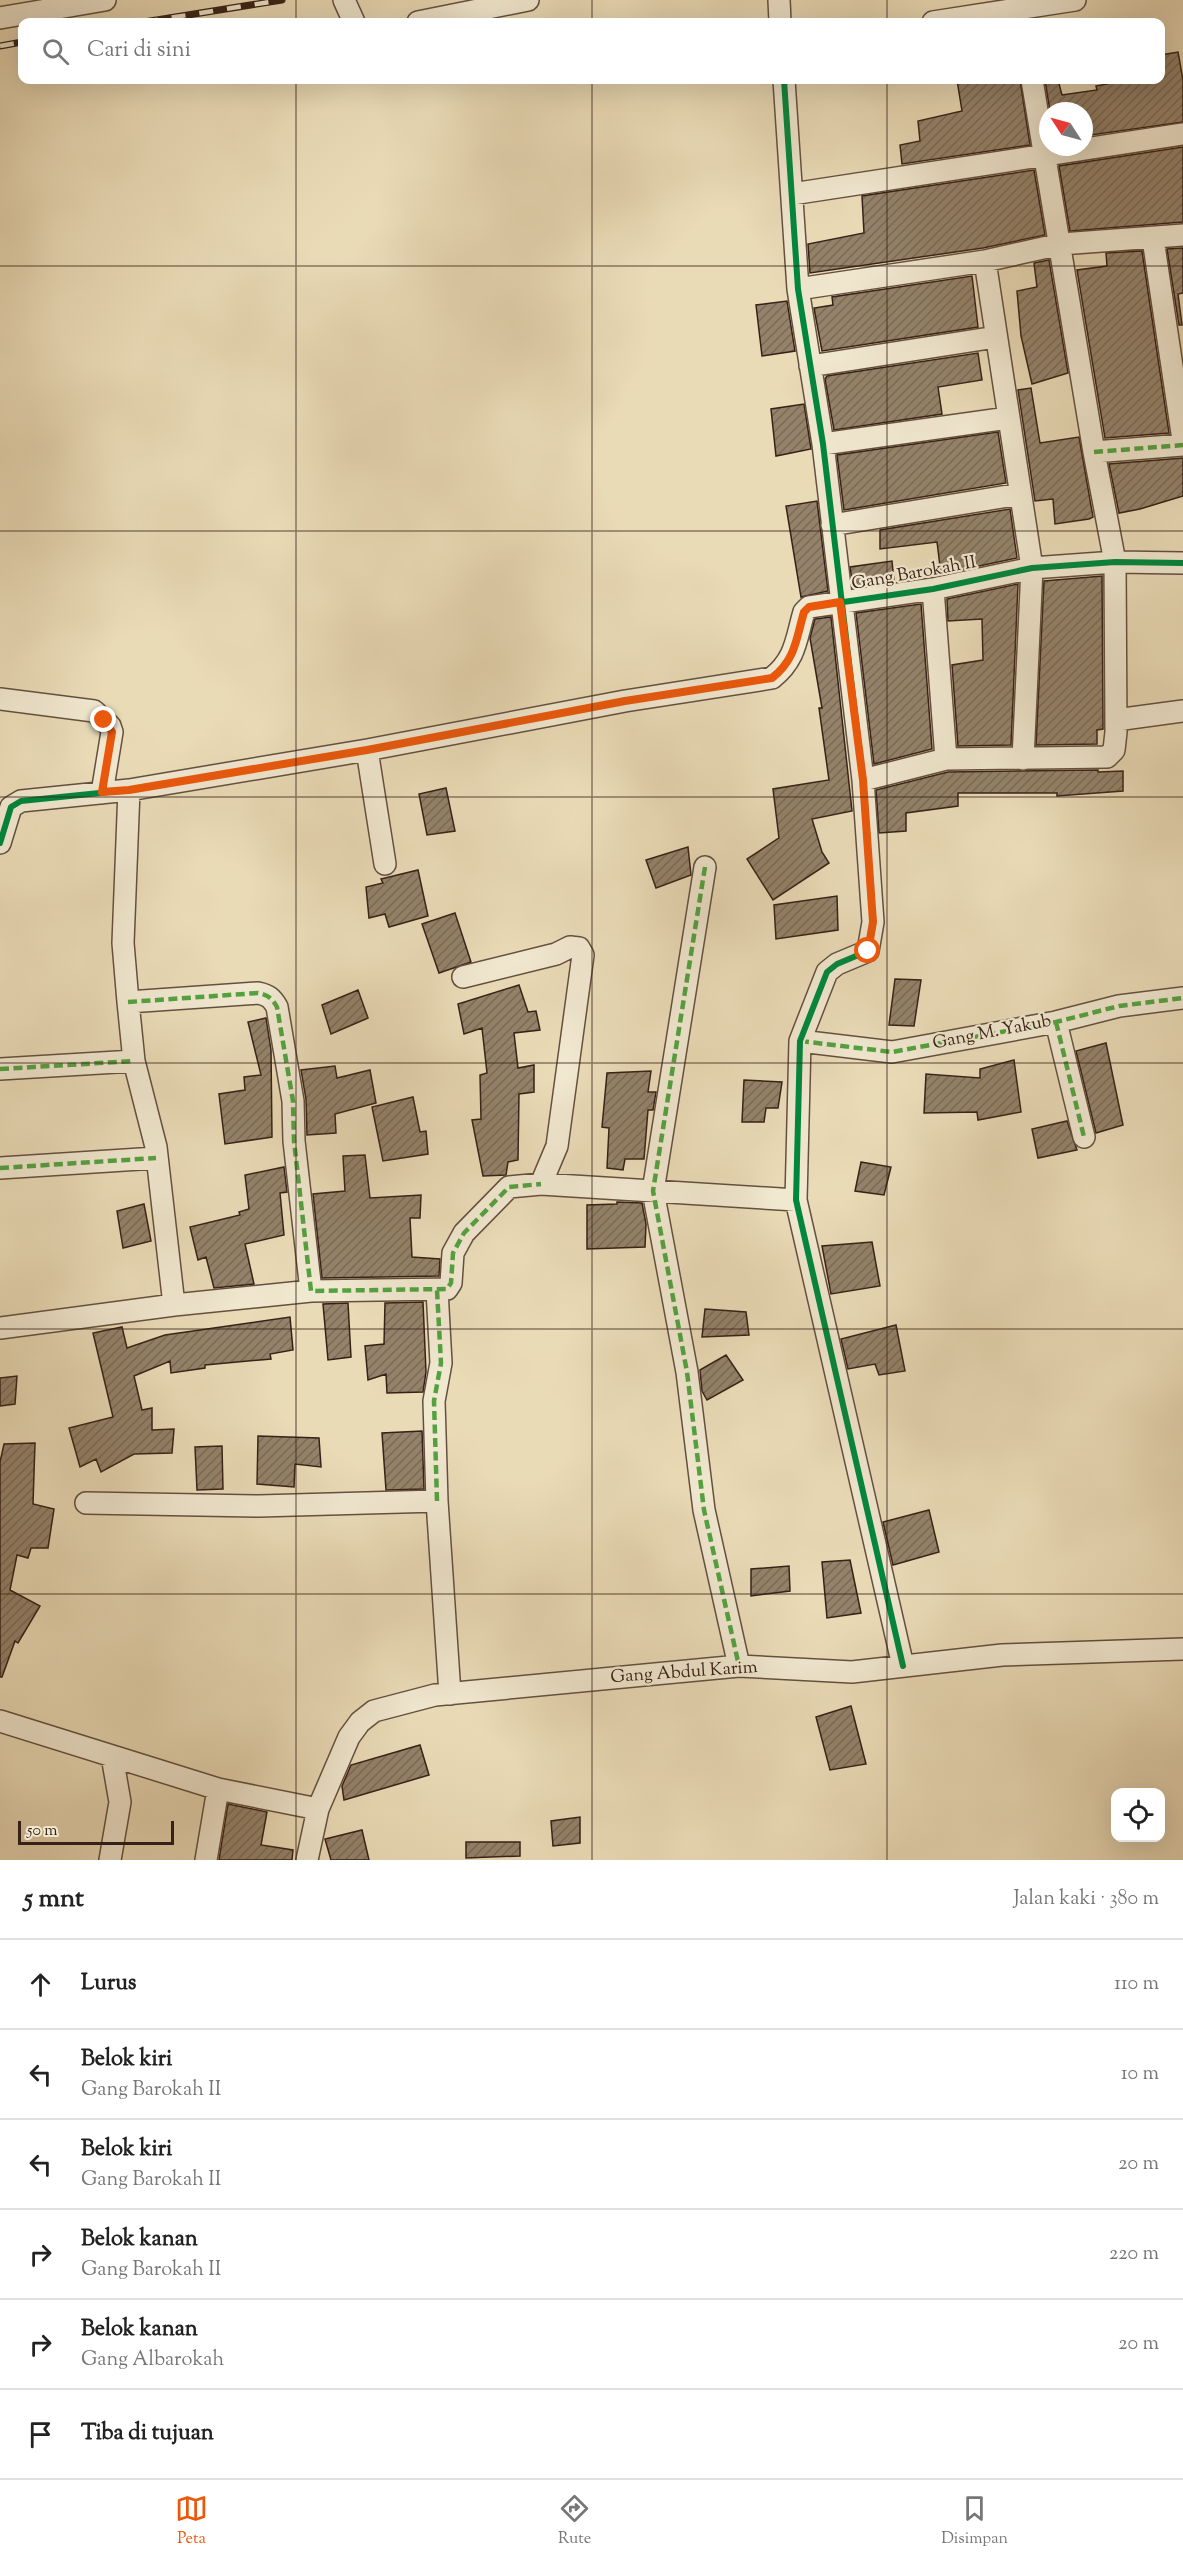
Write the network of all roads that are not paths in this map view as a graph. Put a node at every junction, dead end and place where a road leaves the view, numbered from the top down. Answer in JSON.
{"nodes":[{"id":1,"x":105,"y":0,"type":"edge"},
{"id":2,"x":344,"y":0,"type":"edge"},
{"id":3,"x":528,"y":0,"type":"edge"},
{"id":4,"x":779,"y":0,"type":"edge"},
{"id":5,"x":1075,"y":0,"type":"edge"},
{"id":6,"x":1022,"y":11,"type":"edge"},
{"id":7,"x":0,"y":18,"type":"edge"},
{"id":8,"x":352,"y":18,"type":"edge"},
{"id":9,"x":438,"y":18,"type":"edge"},
{"id":10,"x":780,"y":18,"type":"edge"},
{"id":11,"x":965,"y":18,"type":"edge"},
{"id":12,"x":784,"y":84,"type":"edge"},
{"id":13,"x":1033,"y":84,"type":"edge"},
{"id":14,"x":1039,"y":124,"type":"edge"},
{"id":15,"x":1183,"y":134,"type":"edge"},
{"id":16,"x":1093,"y":148,"type":"edge"},
{"id":17,"x":1039,"y":156,"type":"edge"},
{"id":18,"x":1044,"y":156,"type":"edge"},
{"id":19,"x":792,"y":194,"type":"junction"},
{"id":20,"x":1183,"y":235,"type":"edge"},
{"id":21,"x":1152,"y":239,"type":"junction"},
{"id":22,"x":1061,"y":244,"type":"junction"},
{"id":23,"x":985,"y":261,"type":"junction"},
{"id":24,"x":798,"y":289,"type":"junction"},
{"id":25,"x":996,"y":337,"type":"junction"},
{"id":26,"x":810,"y":366,"type":"junction"},
{"id":27,"x":1008,"y":418,"type":"junction"},
{"id":28,"x":1183,"y":442,"type":"edge"},
{"id":29,"x":823,"y":444,"type":"junction"},
{"id":30,"x":1094,"y":452,"type":"junction"},
{"id":31,"x":1020,"y":494,"type":"junction"},
{"id":32,"x":832,"y":525,"type":"junction"},
{"id":33,"x":1115,"y":562,"type":"junction"},
{"id":34,"x":1183,"y":563,"type":"edge"},
{"id":35,"x":1032,"y":568,"type":"junction"},
{"id":36,"x":933,"y":589,"type":"junction"},
{"id":37,"x":840,"y":602,"type":"junction"},
{"id":38,"x":0,"y":699,"type":"edge"},
{"id":39,"x":1183,"y":711,"type":"edge"},
{"id":40,"x":1116,"y":720,"type":"junction"},
{"id":41,"x":367,"y":750,"type":"junction"},
{"id":42,"x":946,"y":759,"type":"junction"},
{"id":43,"x":1023,"y":759,"type":"junction"},
{"id":44,"x":863,"y":780,"type":"junction"},
{"id":45,"x":129,"y":790,"type":"junction"},
{"id":46,"x":102,"y":792,"type":"junction"},
{"id":47,"x":0,"y":843,"type":"edge"},
{"id":48,"x":386,"y":864,"type":"dead end"},
{"id":49,"x":705,"y":867,"type":"dead end"},
{"id":50,"x":463,"y":976,"type":"dead end"},
{"id":51,"x":1183,"y":998,"type":"edge"},
{"id":52,"x":128,"y":1002,"type":"junction"},
{"id":53,"x":1056,"y":1022,"type":"junction"},
{"id":54,"x":800,"y":1041,"type":"junction"},
{"id":55,"x":134,"y":1061,"type":"junction"},
{"id":56,"x":0,"y":1069,"type":"edge"},
{"id":57,"x":1084,"y":1137,"type":"dead end"},
{"id":58,"x":156,"y":1158,"type":"junction"},
{"id":59,"x":0,"y":1168,"type":"edge"},
{"id":60,"x":541,"y":1184,"type":"junction"},
{"id":61,"x":653,"y":1191,"type":"junction"},
{"id":62,"x":796,"y":1200,"type":"junction"},
{"id":63,"x":437,"y":1290,"type":"junction"},
{"id":64,"x":311,"y":1291,"type":"junction"},
{"id":65,"x":174,"y":1305,"type":"junction"},
{"id":66,"x":0,"y":1328,"type":"edge"},
{"id":67,"x":437,"y":1501,"type":"junction"},
{"id":68,"x":86,"y":1503,"type":"dead end"},
{"id":69,"x":1183,"y":1649,"type":"edge"},
{"id":70,"x":739,"y":1666,"type":"junction"},
{"id":71,"x":903,"y":1666,"type":"junction"},
{"id":72,"x":450,"y":1694,"type":"junction"},
{"id":73,"x":0,"y":1721,"type":"edge"},
{"id":74,"x":112,"y":1756,"type":"junction"},
{"id":75,"x":218,"y":1789,"type":"junction"},
{"id":76,"x":318,"y":1809,"type":"junction"},
{"id":77,"x":110,"y":1860,"type":"edge"},
{"id":78,"x":206,"y":1860,"type":"edge"},
{"id":79,"x":307,"y":1860,"type":"edge"}],
"edges":[{"from":1,"to":7,"type":"street"},
{"from":2,"to":8,"type":"street"},
{"from":3,"to":9,"type":"street"},
{"from":4,"to":10,"type":"street"},
{"from":5,"to":6,"type":"street"},
{"from":6,"to":11,"type":"street"},
{"from":12,"to":19,"type":"street"},
{"from":13,"to":14,"type":"street"},
{"from":15,"to":16,"type":"street"},
{"from":17,"to":19,"type":"street"},
{"from":18,"to":22,"type":"street"},
{"from":19,"to":24,"type":"street"},
{"from":20,"to":21,"type":"street"},
{"from":21,"to":22,"type":"street"},
{"from":21,"to":28,"type":"street"},
{"from":22,"to":23,"type":"street"},
{"from":22,"to":30,"type":"street"},
{"from":23,"to":24,"type":"street"},
{"from":23,"to":25,"type":"street"},
{"from":24,"to":26,"type":"street"},
{"from":25,"to":26,"type":"street"},
{"from":25,"to":27,"type":"street"},
{"from":26,"to":29,"type":"street"},
{"from":27,"to":29,"type":"street"},
{"from":27,"to":31,"type":"street"},
{"from":28,"to":30,"type":"street"},
{"from":29,"to":32,"type":"street"},
{"from":30,"to":33,"type":"street"},
{"from":31,"to":32,"type":"street"},
{"from":31,"to":35,"type":"street"},
{"from":32,"to":37,"type":"street"},
{"from":33,"to":34,"type":"street","name":"Gang Barokah II"},
{"from":33,"to":35,"type":"street","name":"Gang Barokah II"},
{"from":33,"to":40,"type":"street"},
{"from":35,"to":36,"type":"street","name":"Gang Barokah II"},
{"from":35,"to":43,"type":"street"},
{"from":36,"to":37,"type":"street","name":"Gang Barokah II"},
{"from":36,"to":42,"type":"street"},
{"from":37,"to":41,"type":"street","name":"Gang Barokah II"},
{"from":37,"to":44,"type":"street"},
{"from":38,"to":46,"type":"street"},
{"from":39,"to":40,"type":"street"},
{"from":40,"to":43,"type":"street"},
{"from":41,"to":45,"type":"street","name":"Gang Barokah II"},
{"from":41,"to":48,"type":"street"},
{"from":42,"to":43,"type":"street"},
{"from":42,"to":44,"type":"street"},
{"from":44,"to":54,"type":"street"},
{"from":45,"to":46,"type":"street","name":"Gang Barokah II"},
{"from":45,"to":52,"type":"street"},
{"from":46,"to":47,"type":"street","name":"Gang Barokah II"},
{"from":49,"to":61,"type":"street"},
{"from":50,"to":60,"type":"street"},
{"from":51,"to":53,"type":"street","name":"Gang M. Yakub"},
{"from":52,"to":55,"type":"street"},
{"from":52,"to":64,"type":"street"},
{"from":53,"to":54,"type":"street","name":"Gang M. Yakub"},
{"from":53,"to":57,"type":"street"},
{"from":54,"to":62,"type":"street"},
{"from":55,"to":56,"type":"street"},
{"from":55,"to":58,"type":"street"},
{"from":58,"to":59,"type":"street"},
{"from":58,"to":65,"type":"street"},
{"from":60,"to":61,"type":"street"},
{"from":60,"to":63,"type":"street"},
{"from":61,"to":62,"type":"street"},
{"from":61,"to":70,"type":"street"},
{"from":62,"to":71,"type":"street"},
{"from":63,"to":64,"type":"street"},
{"from":63,"to":67,"type":"street"},
{"from":64,"to":65,"type":"street"},
{"from":65,"to":66,"type":"street"},
{"from":67,"to":68,"type":"street"},
{"from":67,"to":72,"type":"street"},
{"from":69,"to":71,"type":"street","name":"Gang Abdul Karim"},
{"from":70,"to":71,"type":"street","name":"Gang Abdul Karim"},
{"from":70,"to":72,"type":"street","name":"Gang Abdul Karim"},
{"from":72,"to":76,"type":"street","name":"Gang Abdul Karim"},
{"from":73,"to":74,"type":"street"},
{"from":74,"to":75,"type":"street"},
{"from":74,"to":77,"type":"street"},
{"from":75,"to":76,"type":"street"},
{"from":75,"to":78,"type":"street"},
{"from":76,"to":79,"type":"street","name":"Gang Abdul Karim"}]}
